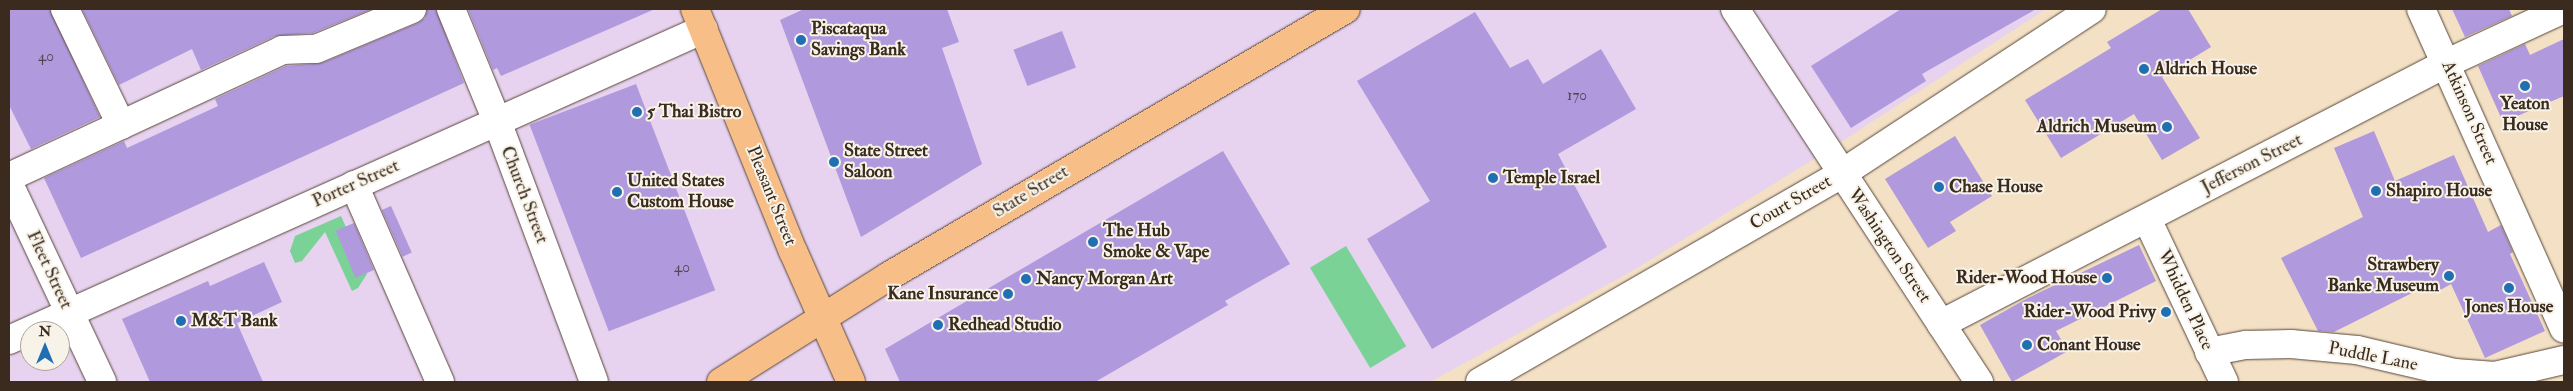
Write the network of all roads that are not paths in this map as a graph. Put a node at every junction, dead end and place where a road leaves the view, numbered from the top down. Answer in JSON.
{"nodes":[{"id":1,"x":65,"y":9,"type":"edge"},
{"id":2,"x":412,"y":9,"type":"edge"},
{"id":3,"x":451,"y":9,"type":"edge"},
{"id":4,"x":1346,"y":9,"type":"edge"},
{"id":5,"x":1735,"y":9,"type":"edge"},
{"id":6,"x":2092,"y":9,"type":"edge"},
{"id":7,"x":2422,"y":9,"type":"edge"},
{"id":8,"x":2564,"y":9,"type":"edge"},
{"id":9,"x":700,"y":19,"type":"edge"},
{"id":10,"x":2447,"y":63,"type":"junction"},
{"id":11,"x":497,"y":121,"type":"junction"},
{"id":12,"x":121,"y":124,"type":"junction"},
{"id":13,"x":1841,"y":174,"type":"junction"},
{"id":14,"x":9,"y":176,"type":"edge"},
{"id":15,"x":9,"y":184,"type":"edge"},
{"id":16,"x":354,"y":185,"type":"junction"},
{"id":17,"x":2147,"y":218,"type":"junction"},
{"id":18,"x":69,"y":313,"type":"junction"},
{"id":19,"x":822,"y":318,"type":"junction"},
{"id":20,"x":1941,"y":324,"type":"junction"},
{"id":21,"x":2564,"y":328,"type":"edge"},
{"id":22,"x":9,"y":340,"type":"edge"},
{"id":23,"x":2209,"y":352,"type":"junction"},
{"id":24,"x":2564,"y":360,"type":"edge"},
{"id":25,"x":102,"y":382,"type":"edge"},
{"id":26,"x":440,"y":382,"type":"edge"},
{"id":27,"x":594,"y":382,"type":"edge"},
{"id":28,"x":721,"y":382,"type":"edge"},
{"id":29,"x":851,"y":382,"type":"edge"},
{"id":30,"x":1480,"y":382,"type":"edge"},
{"id":31,"x":1979,"y":382,"type":"edge"},
{"id":32,"x":2224,"y":382,"type":"edge"}],
"edges":[{"from":1,"to":12,"type":"street"},
{"from":2,"to":12,"type":"street"},
{"from":3,"to":11,"type":"street","name":"Church Street"},
{"from":4,"to":19,"type":"main road","name":"State Street"},
{"from":5,"to":13,"type":"street","name":"Washington Street"},
{"from":6,"to":13,"type":"street","name":"Court Street"},
{"from":7,"to":10,"type":"street","name":"Atkinson Street"},
{"from":8,"to":10,"type":"street","name":"Jefferson Street"},
{"from":9,"to":11,"type":"street","name":"Porter Street"},
{"from":9,"to":19,"type":"main road","name":"Pleasant Street"},
{"from":10,"to":17,"type":"street","name":"Jefferson Street"},
{"from":10,"to":21,"type":"street","name":"Atkinson Street"},
{"from":11,"to":16,"type":"street","name":"Porter Street"},
{"from":11,"to":27,"type":"street","name":"Church Street"},
{"from":12,"to":14,"type":"street"},
{"from":13,"to":20,"type":"street","name":"Washington Street"},
{"from":13,"to":30,"type":"street","name":"Court Street"},
{"from":15,"to":18,"type":"street","name":"Fleet Street"},
{"from":16,"to":18,"type":"street","name":"Porter Street"},
{"from":16,"to":26,"type":"street"},
{"from":17,"to":20,"type":"street","name":"Jefferson Street"},
{"from":17,"to":23,"type":"street","name":"Whidden Place"},
{"from":18,"to":22,"type":"street","name":"Porter Street"},
{"from":18,"to":25,"type":"street","name":"Fleet Street"},
{"from":19,"to":28,"type":"main road","name":"State Street"},
{"from":19,"to":29,"type":"main road","name":"Pleasant Street"},
{"from":20,"to":31,"type":"street","name":"Washington Street"},
{"from":23,"to":24,"type":"street","name":"Puddle Lane"},
{"from":23,"to":32,"type":"street","name":"Whidden Place"}]}
